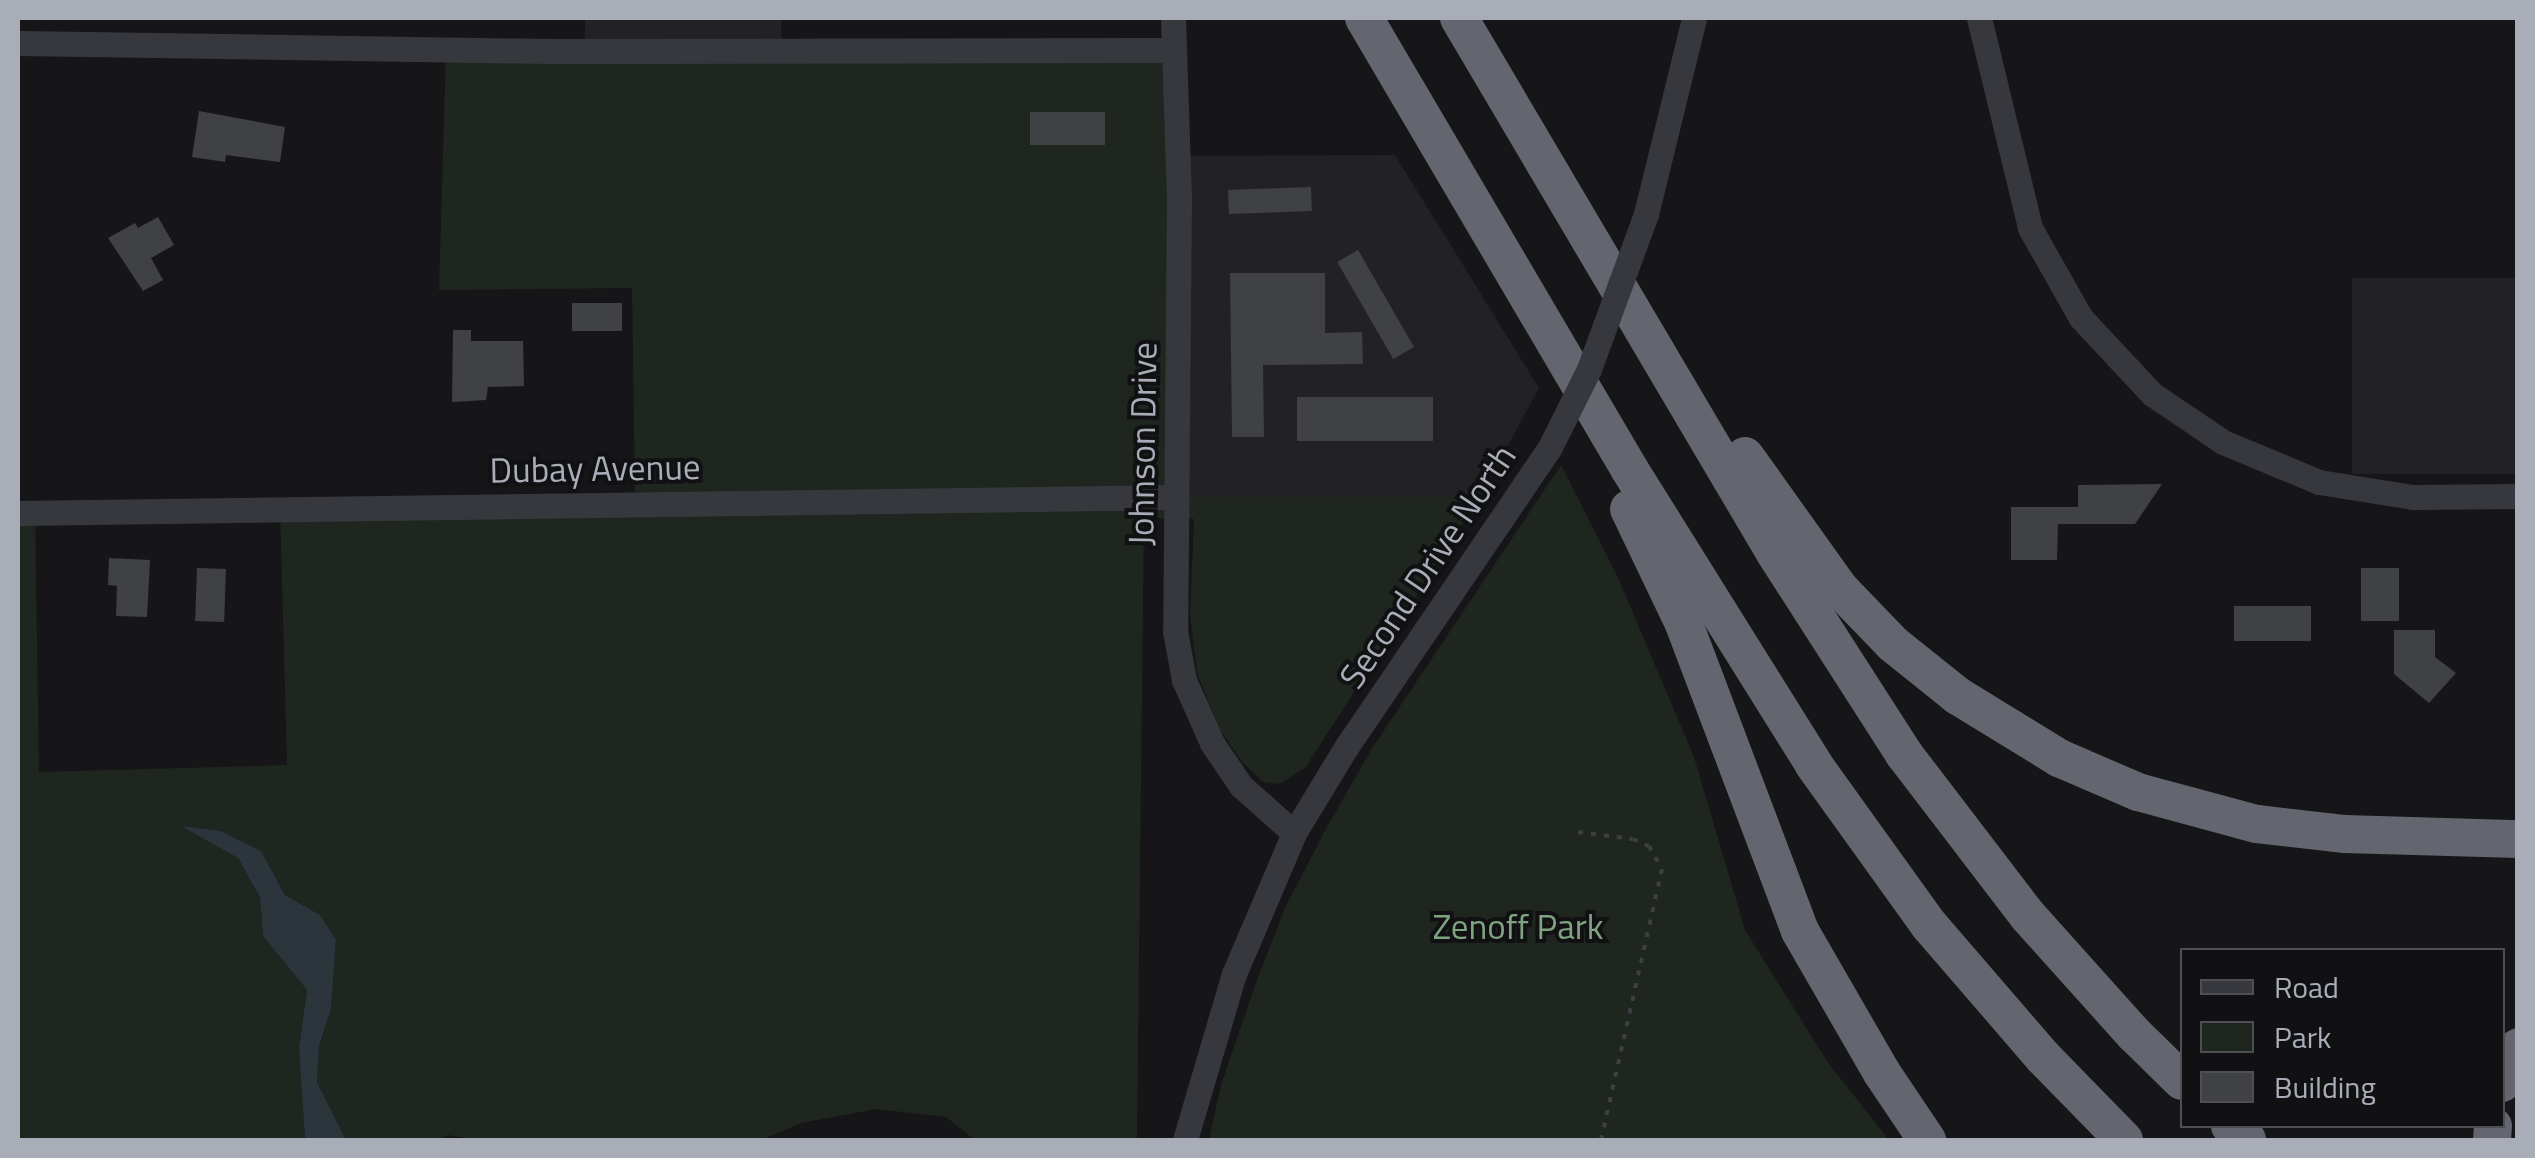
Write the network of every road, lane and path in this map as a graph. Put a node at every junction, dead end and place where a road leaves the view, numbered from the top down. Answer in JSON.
{"nodes":[{"id":1,"x":1173,"y":18,"type":"edge"},
{"id":2,"x":1364,"y":18,"type":"edge"},
{"id":3,"x":1460,"y":18,"type":"edge"},
{"id":4,"x":1694,"y":18,"type":"edge"},
{"id":5,"x":1979,"y":18,"type":"edge"},
{"id":6,"x":18,"y":43,"type":"edge"},
{"id":7,"x":1173,"y":50,"type":"junction"},
{"id":8,"x":1614,"y":280,"type":"junction"},
{"id":9,"x":1589,"y":399,"type":"junction"},
{"id":10,"x":2518,"y":496,"type":"edge"},
{"id":11,"x":1174,"y":498,"type":"junction"},
{"id":12,"x":18,"y":513,"type":"edge"},
{"id":13,"x":1578,"y":832,"type":"dead end"},
{"id":14,"x":1294,"y":834,"type":"junction"},
{"id":15,"x":2518,"y":839,"type":"edge"},
{"id":16,"x":2518,"y":1048,"type":"edge"},
{"id":17,"x":2505,"y":1076,"type":"edge"},
{"id":18,"x":2180,"y":1079,"type":"edge"},
{"id":19,"x":1185,"y":1140,"type":"edge"},
{"id":20,"x":1601,"y":1140,"type":"edge"},
{"id":21,"x":1927,"y":1140,"type":"edge"},
{"id":22,"x":2124,"y":1140,"type":"edge"}],
"edges":[{"from":1,"to":7,"type":"street","name":"Johnson Drive"},
{"from":2,"to":9,"type":"highway"},
{"from":3,"to":8,"type":"highway"},
{"from":4,"to":14,"type":"street","name":"Second Drive North","bridge":true},
{"from":5,"to":10,"type":"street"},
{"from":6,"to":7,"type":"street"},
{"from":7,"to":11,"type":"street","name":"Johnson Drive"},
{"from":8,"to":15,"type":"highway"},
{"from":8,"to":18,"type":"highway"},
{"from":9,"to":21,"type":"highway"},
{"from":9,"to":22,"type":"highway"},
{"from":11,"to":12,"type":"street","name":"Dubay Avenue"},
{"from":11,"to":14,"type":"street","name":"Johnson Drive"},
{"from":13,"to":20,"type":"path"},
{"from":14,"to":19,"type":"street","name":"Second Drive North"},
{"from":16,"to":17,"type":"highway"}]}
